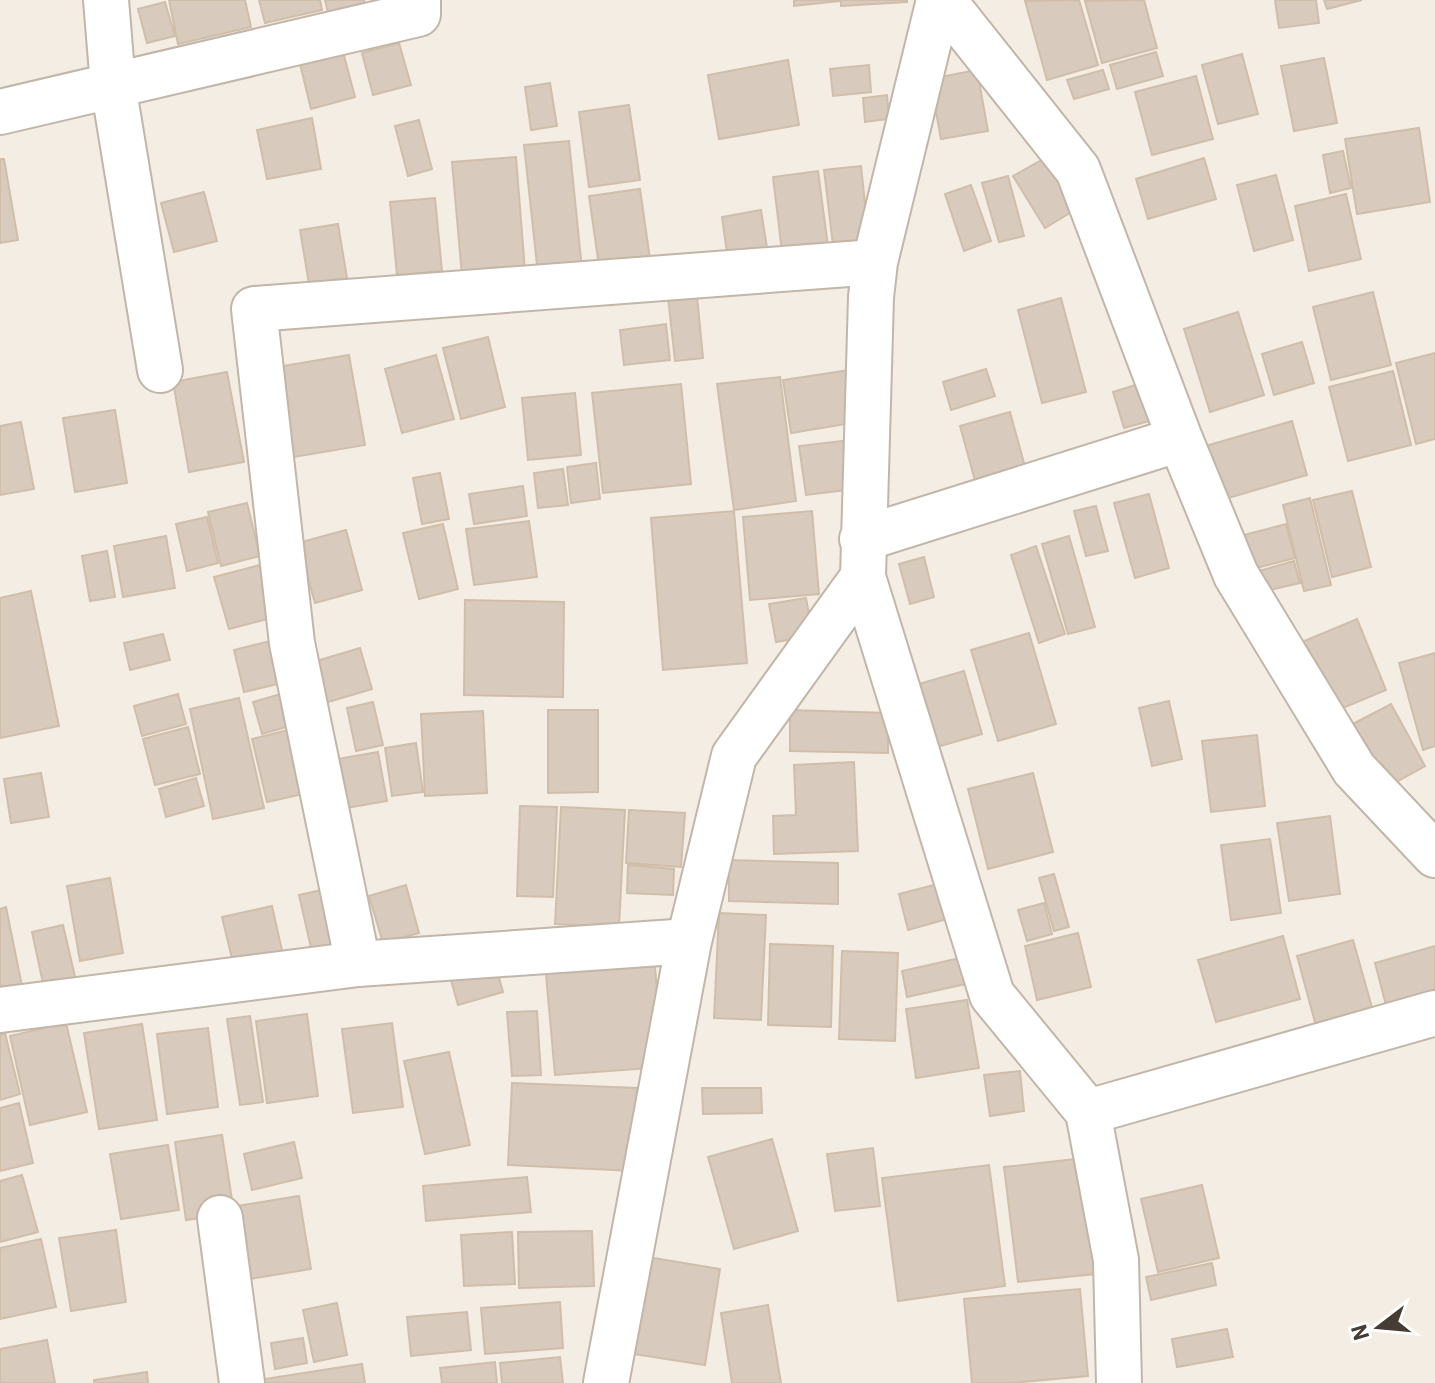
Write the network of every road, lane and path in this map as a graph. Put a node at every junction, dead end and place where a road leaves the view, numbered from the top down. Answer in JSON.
{"nodes":[{"id":1,"x":106,"y":0,"type":"edge"},
{"id":2,"x":418,"y":0,"type":"edge"},
{"id":3,"x":941,"y":0,"type":"edge"},
{"id":4,"x":113,"y":85,"type":"junction"},
{"id":5,"x":0,"y":112,"type":"edge"},
{"id":6,"x":875,"y":262,"type":"junction"},
{"id":7,"x":160,"y":370,"type":"dead end"},
{"id":8,"x":1180,"y":439,"type":"junction"},
{"id":9,"x":862,"y":558,"type":"junction"},
{"id":10,"x":1435,"y":855,"type":"edge"},
{"id":11,"x":689,"y":941,"type":"junction"},
{"id":12,"x":358,"y":964,"type":"junction"},
{"id":13,"x":0,"y":1010,"type":"edge"},
{"id":14,"x":1435,"y":1013,"type":"edge"},
{"id":15,"x":1088,"y":1112,"type":"junction"},
{"id":16,"x":220,"y":1218,"type":"dead end"},
{"id":17,"x":242,"y":1383,"type":"edge"},
{"id":18,"x":606,"y":1383,"type":"edge"},
{"id":19,"x":1119,"y":1383,"type":"edge"}],
"edges":[{"from":1,"to":4,"type":"street"},
{"from":2,"to":4,"type":"street"},
{"from":3,"to":6,"type":"street"},
{"from":3,"to":8,"type":"street"},
{"from":4,"to":5,"type":"street"},
{"from":4,"to":7,"type":"street"},
{"from":6,"to":9,"type":"street"},
{"from":6,"to":12,"type":"street"},
{"from":8,"to":9,"type":"street"},
{"from":8,"to":10,"type":"street"},
{"from":9,"to":11,"type":"street"},
{"from":9,"to":15,"type":"street"},
{"from":11,"to":12,"type":"street"},
{"from":11,"to":18,"type":"street"},
{"from":12,"to":13,"type":"street"},
{"from":14,"to":15,"type":"street"},
{"from":15,"to":19,"type":"street"},
{"from":16,"to":17,"type":"street"}]}
